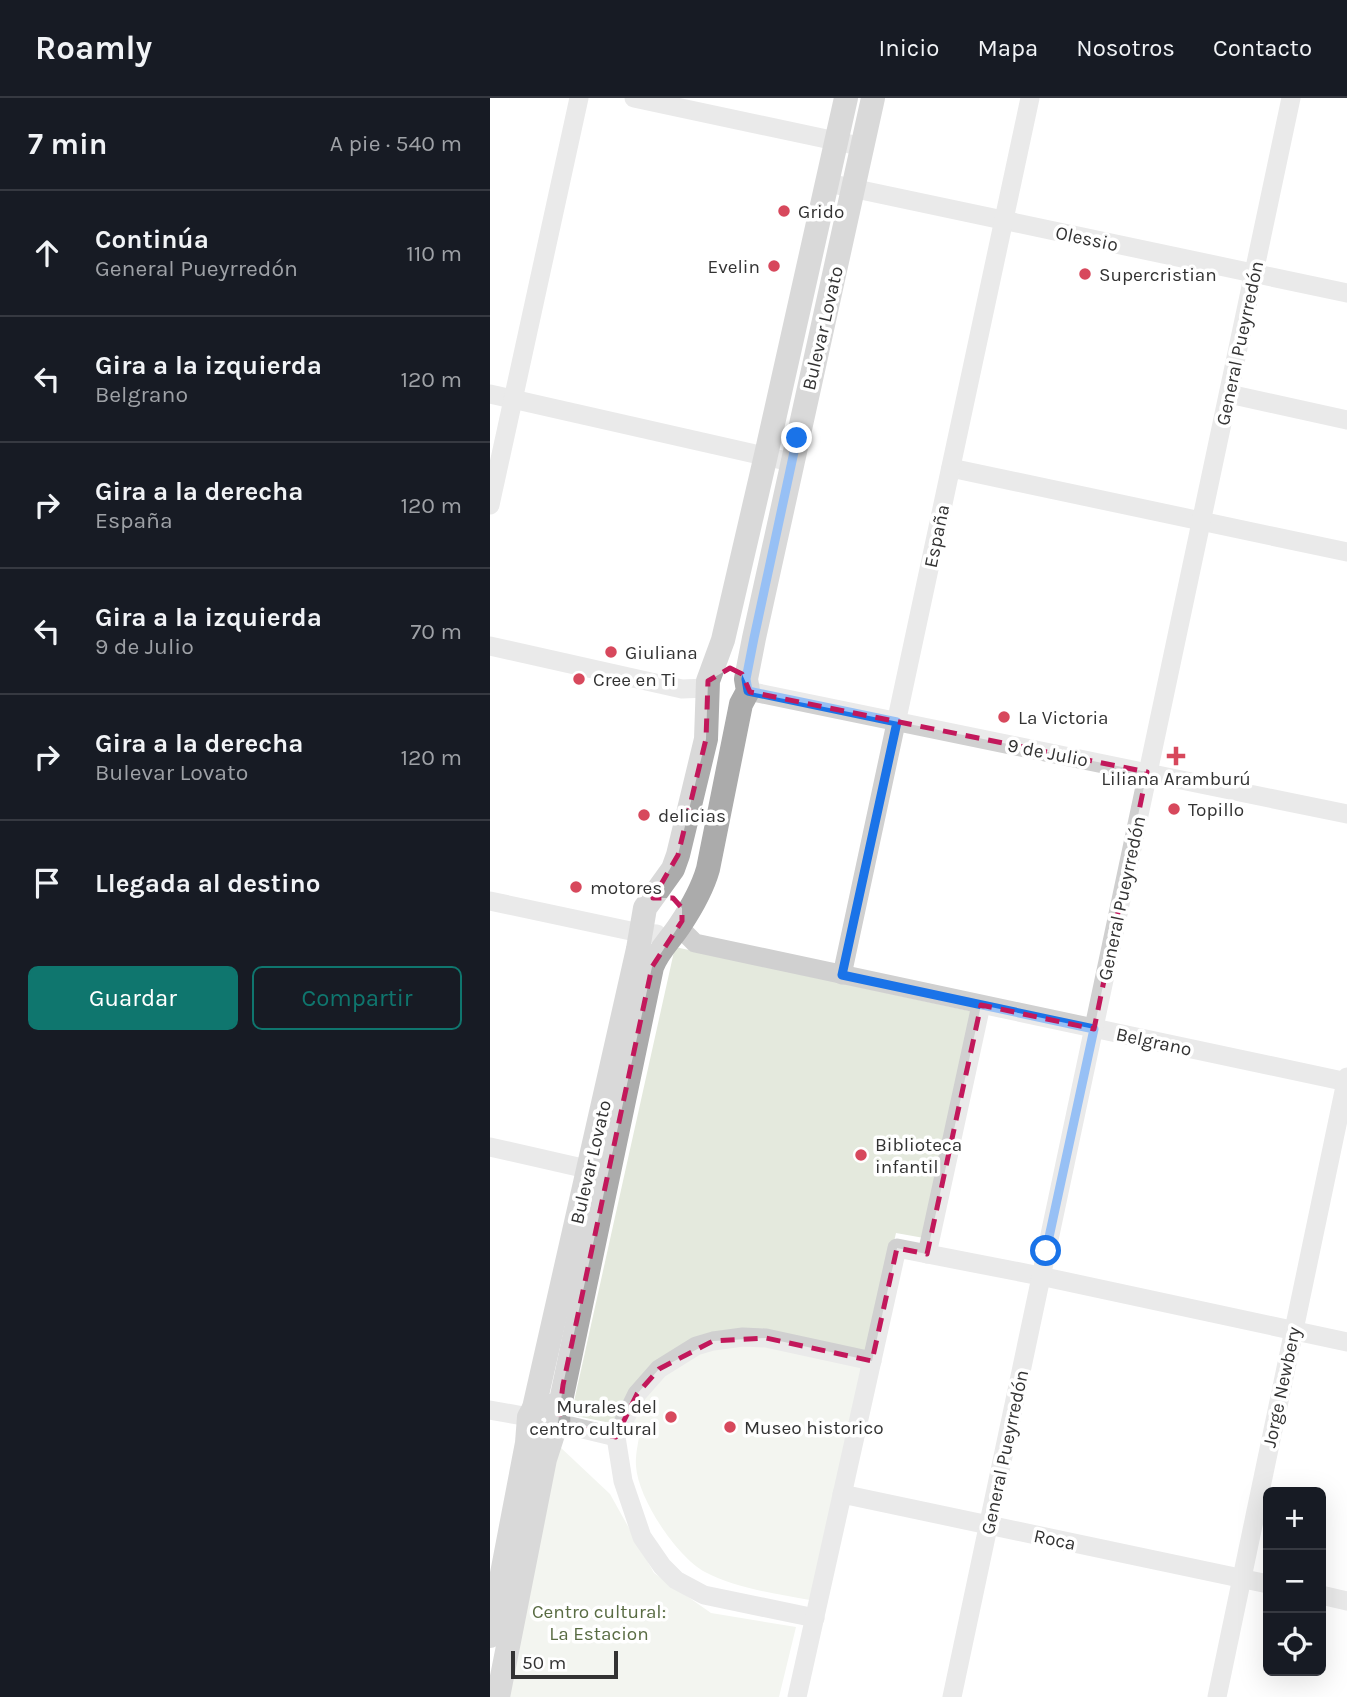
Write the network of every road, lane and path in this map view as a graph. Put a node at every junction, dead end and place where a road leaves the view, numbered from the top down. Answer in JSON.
{"nodes":[{"id":1,"x":579,"y":98,"type":"edge"},
{"id":2,"x":634,"y":98,"type":"edge"},
{"id":3,"x":846,"y":98,"type":"edge"},
{"id":4,"x":873,"y":98,"type":"edge"},
{"id":5,"x":1030,"y":98,"type":"edge"},
{"id":6,"x":1291,"y":98,"type":"edge"},
{"id":7,"x":838,"y":141,"type":"junction"},
{"id":8,"x":864,"y":147,"type":"junction"},
{"id":9,"x":828,"y":183,"type":"junction"},
{"id":10,"x":854,"y":188,"type":"junction"},
{"id":11,"x":1004,"y":221,"type":"junction"},
{"id":12,"x":1254,"y":274,"type":"junction"},
{"id":13,"x":1347,"y":293,"type":"edge"},
{"id":14,"x":490,"y":394,"type":"edge"},
{"id":15,"x":1228,"y":394,"type":"junction"},
{"id":16,"x":513,"y":398,"type":"junction"},
{"id":17,"x":1347,"y":420,"type":"edge"},
{"id":18,"x":766,"y":455,"type":"junction"},
{"id":19,"x":791,"y":463,"type":"junction"},
{"id":20,"x":951,"y":468,"type":"junction"},
{"id":21,"x":490,"y":505,"type":"edge"},
{"id":22,"x":1202,"y":521,"type":"junction"},
{"id":23,"x":1347,"y":552,"type":"edge"},
{"id":24,"x":490,"y":646,"type":"edge"},
{"id":25,"x":709,"y":686,"type":"junction"},
{"id":26,"x":745,"y":692,"type":"junction"},
{"id":27,"x":897,"y":722,"type":"junction"},
{"id":28,"x":1147,"y":772,"type":"junction"},
{"id":29,"x":1347,"y":814,"type":"edge"},
{"id":30,"x":490,"y":901,"type":"edge"},
{"id":31,"x":661,"y":923,"type":"junction"},
{"id":32,"x":842,"y":975,"type":"junction"},
{"id":33,"x":981,"y":1004,"type":"junction"},
{"id":34,"x":1094,"y":1029,"type":"junction"},
{"id":35,"x":1347,"y":1080,"type":"edge"},
{"id":36,"x":490,"y":1147,"type":"edge"},
{"id":37,"x":598,"y":1171,"type":"junction"},
{"id":38,"x":927,"y":1254,"type":"junction"},
{"id":39,"x":1040,"y":1276,"type":"junction"},
{"id":40,"x":1293,"y":1330,"type":"junction"},
{"id":41,"x":1347,"y":1342,"type":"edge"},
{"id":42,"x":872,"y":1361,"type":"junction"},
{"id":43,"x":490,"y":1409,"type":"edge"},
{"id":44,"x":544,"y":1420,"type":"junction"},
{"id":45,"x":616,"y":1437,"type":"junction"},
{"id":46,"x":842,"y":1494,"type":"junction"},
{"id":47,"x":989,"y":1525,"type":"junction"},
{"id":48,"x":1242,"y":1578,"type":"junction"},
{"id":49,"x":1263,"y":1583,"type":"edge"},
{"id":50,"x":1326,"y":1596,"type":"edge"},
{"id":51,"x":1347,"y":1601,"type":"edge"},
{"id":52,"x":814,"y":1618,"type":"junction"},
{"id":53,"x":490,"y":1636,"type":"edge"},
{"id":54,"x":497,"y":1681,"type":"edge"},
{"id":55,"x":797,"y":1697,"type":"edge"},
{"id":56,"x":952,"y":1697,"type":"edge"},
{"id":57,"x":1217,"y":1697,"type":"edge"}],
"edges":[{"from":1,"to":16,"type":"street"},
{"from":2,"to":7,"type":"street"},
{"from":3,"to":7,"type":"main road","name":"Bulevar Lovato"},
{"from":4,"to":8,"type":"main road","name":"Bulevar Lovato"},
{"from":5,"to":11,"type":"street","name":"España"},
{"from":6,"to":12,"type":"street","name":"General Pueyrredón"},
{"from":7,"to":8,"type":"street"},
{"from":7,"to":9,"type":"main road","name":"Bulevar Lovato"},
{"from":8,"to":10,"type":"main road","name":"Bulevar Lovato"},
{"from":9,"to":10,"type":"street","name":"Olessio"},
{"from":9,"to":18,"type":"main road","name":"Bulevar Lovato"},
{"from":10,"to":11,"type":"street","name":"Olessio"},
{"from":10,"to":19,"type":"main road","name":"Bulevar Lovato"},
{"from":11,"to":12,"type":"street","name":"Olessio"},
{"from":11,"to":20,"type":"street","name":"España"},
{"from":12,"to":13,"type":"street","name":"Olessio"},
{"from":12,"to":15,"type":"street","name":"General Pueyrredón"},
{"from":14,"to":16,"type":"street"},
{"from":15,"to":17,"type":"street"},
{"from":15,"to":22,"type":"street","name":"General Pueyrredón"},
{"from":16,"to":18,"type":"street"},
{"from":16,"to":21,"type":"street"},
{"from":18,"to":19,"type":"street"},
{"from":18,"to":25,"type":"main road","name":"Bulevar Lovato"},
{"from":19,"to":26,"type":"main road","name":"Bulevar Lovato"},
{"from":20,"to":22,"type":"street"},
{"from":20,"to":27,"type":"street","name":"España"},
{"from":22,"to":23,"type":"street"},
{"from":22,"to":28,"type":"street","name":"General Pueyrredón"},
{"from":24,"to":25,"type":"street"},
{"from":25,"to":26,"type":"main road","name":"9 de Julio"},
{"from":25,"to":26,"type":"main road","name":"9 de Julio"},
{"from":25,"to":31,"type":"main road","name":"Bulevar Lovato"},
{"from":26,"to":27,"type":"street","name":"9 de Julio"},
{"from":26,"to":31,"type":"main road","name":"Bulevar Lovato"},
{"from":27,"to":28,"type":"street","name":"9 de Julio"},
{"from":27,"to":32,"type":"street","name":"España"},
{"from":28,"to":29,"type":"street","name":"9 de Julio"},
{"from":28,"to":34,"type":"street","name":"General Pueyrredón"},
{"from":30,"to":31,"type":"street","name":"Belgrano"},
{"from":31,"to":32,"type":"street","name":"Belgrano"},
{"from":31,"to":37,"type":"main road","name":"Bulevar Lovato"},
{"from":31,"to":37,"type":"main road","name":"Bulevar Lovato"},
{"from":32,"to":33,"type":"street","name":"Belgrano"},
{"from":33,"to":34,"type":"street","name":"Belgrano"},
{"from":33,"to":38,"type":"street"},
{"from":34,"to":35,"type":"street","name":"Belgrano"},
{"from":34,"to":39,"type":"street","name":"General Pueyrredón"},
{"from":35,"to":40,"type":"street","name":"Jorge Newbery"},
{"from":36,"to":37,"type":"street"},
{"from":37,"to":44,"type":"main road","name":"Bulevar Lovato"},
{"from":38,"to":39,"type":"street"},
{"from":38,"to":42,"type":"street"},
{"from":39,"to":40,"type":"street"},
{"from":39,"to":47,"type":"street","name":"General Pueyrredón"},
{"from":40,"to":41,"type":"street"},
{"from":40,"to":48,"type":"street","name":"Jorge Newbery"},
{"from":42,"to":45,"type":"street"},
{"from":42,"to":46,"type":"street"},
{"from":43,"to":44,"type":"street"},
{"from":44,"to":45,"type":"street"},
{"from":44,"to":53,"type":"main road","name":"Bulevar Lovato"},
{"from":44,"to":54,"type":"main road","name":"Bulevar Lovato"},
{"from":45,"to":52,"type":"street"},
{"from":46,"to":47,"type":"street","name":"Roca"},
{"from":46,"to":52,"type":"street"},
{"from":47,"to":48,"type":"street","name":"Roca"},
{"from":47,"to":56,"type":"street","name":"General Pueyrredón"},
{"from":48,"to":49,"type":"street","name":"Roca"},
{"from":48,"to":57,"type":"street","name":"Jorge Newbery"},
{"from":50,"to":51,"type":"street"},
{"from":52,"to":55,"type":"street"}]}
